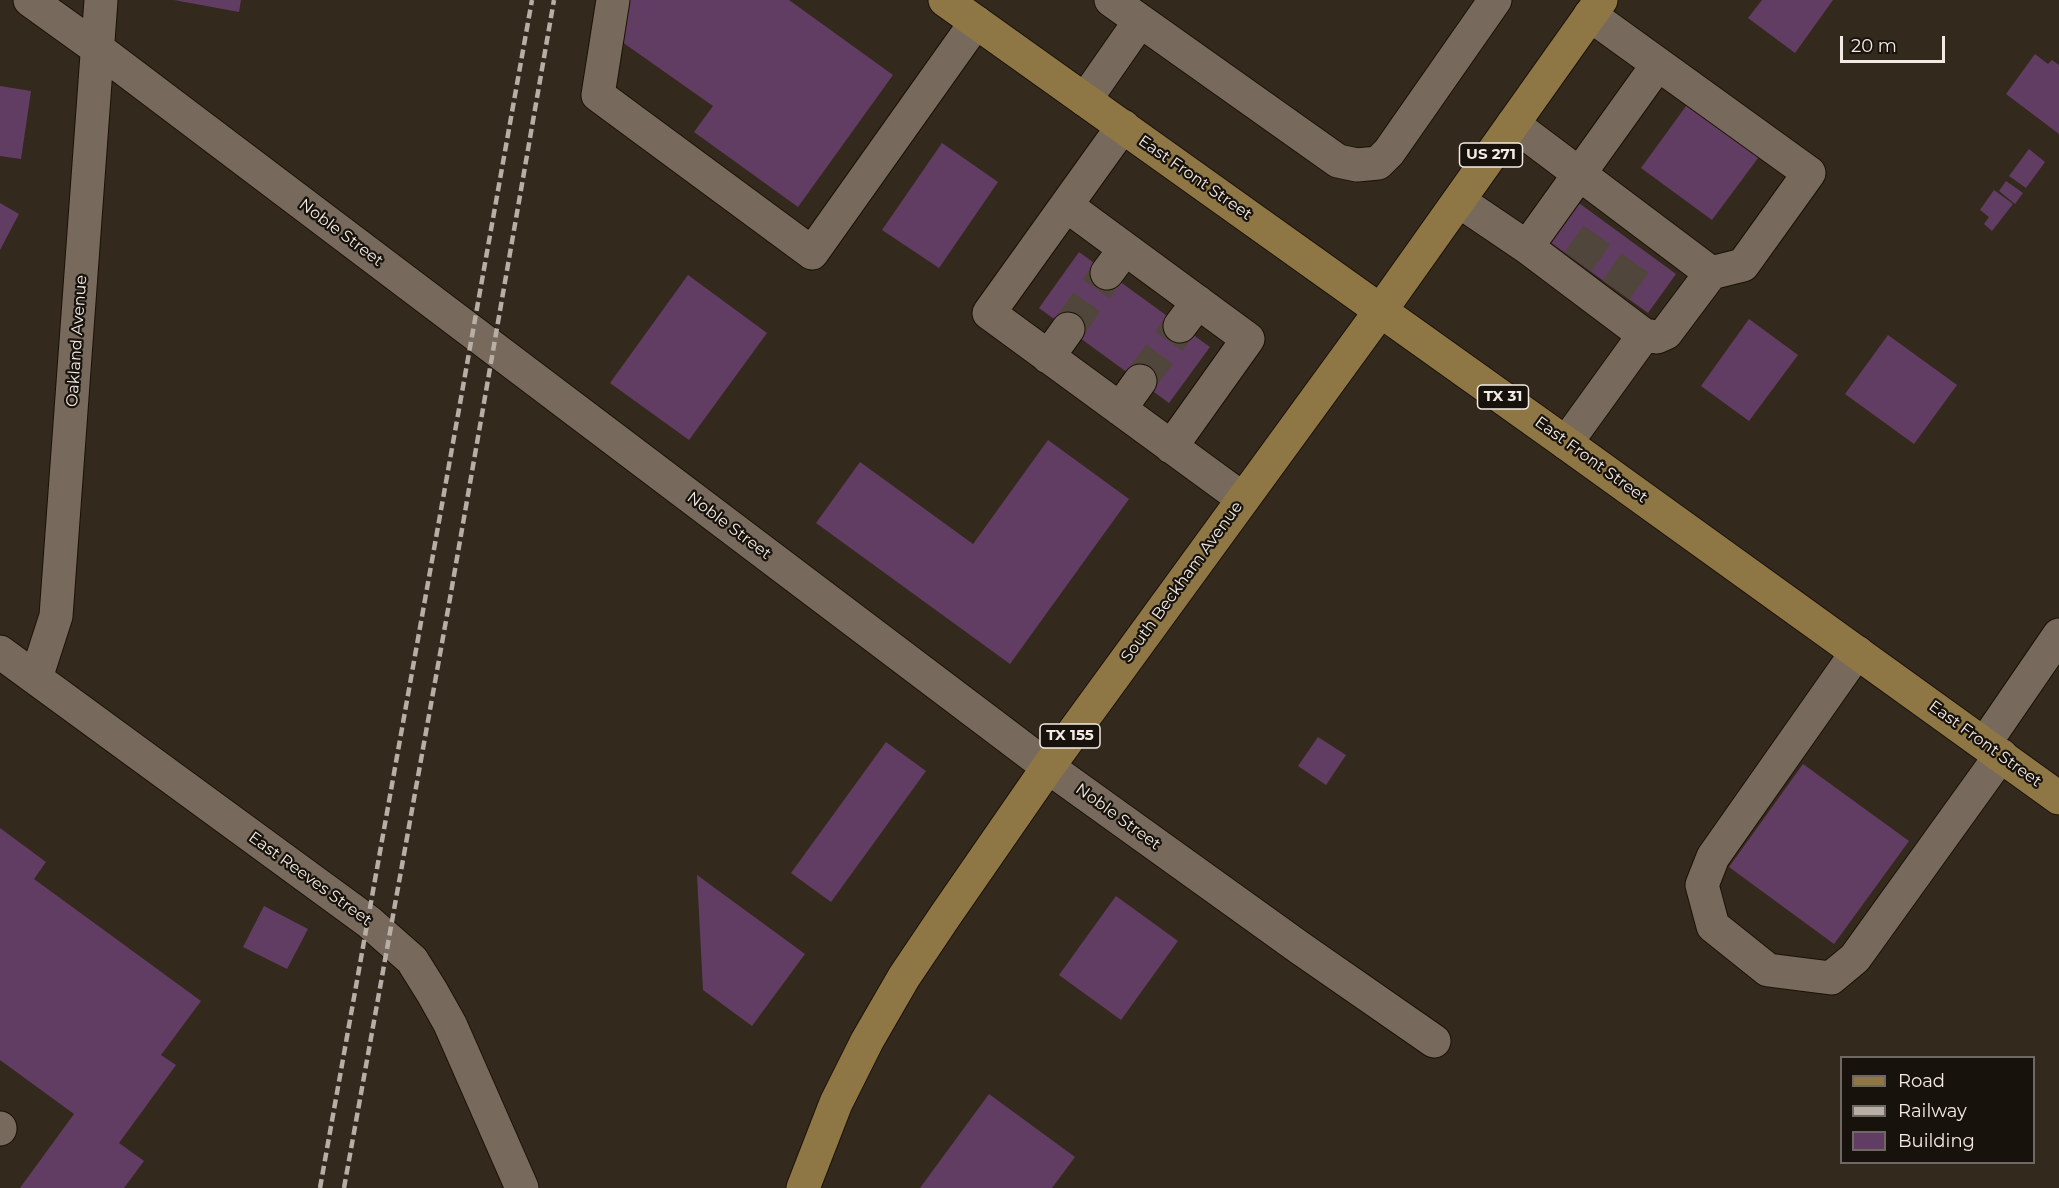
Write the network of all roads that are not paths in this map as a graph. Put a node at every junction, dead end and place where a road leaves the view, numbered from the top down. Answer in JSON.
{"nodes":[{"id":1,"x":30,"y":0,"type":"edge"},
{"id":2,"x":101,"y":0,"type":"edge"},
{"id":3,"x":613,"y":0,"type":"edge"},
{"id":4,"x":945,"y":0,"type":"edge"},
{"id":5,"x":1111,"y":0,"type":"edge"},
{"id":6,"x":1495,"y":0,"type":"edge"},
{"id":7,"x":1596,"y":7,"type":"edge"},
{"id":8,"x":1140,"y":21,"type":"junction"},
{"id":9,"x":976,"y":22,"type":"junction"},
{"id":10,"x":98,"y":49,"type":"junction"},
{"id":11,"x":1658,"y":64,"type":"junction"},
{"id":12,"x":1085,"y":100,"type":"junction"},
{"id":13,"x":1513,"y":124,"type":"junction"},
{"id":14,"x":1123,"y":126,"type":"junction"},
{"id":15,"x":1579,"y":174,"type":"junction"},
{"id":16,"x":1458,"y":201,"type":"junction"},
{"id":17,"x":1066,"y":206,"type":"junction"},
{"id":18,"x":1527,"y":247,"type":"junction"},
{"id":19,"x":1712,"y":273,"type":"junction"},
{"id":20,"x":1381,"y":310,"type":"junction"},
{"id":21,"x":1068,"y":329,"type":"tunnel mouth"},
{"id":22,"x":1644,"y":335,"type":"junction"},
{"id":23,"x":1048,"y":357,"type":"junction"},
{"id":24,"x":1140,"y":381,"type":"tunnel mouth"},
{"id":25,"x":1120,"y":409,"type":"junction"},
{"id":26,"x":1566,"y":442,"type":"junction"},
{"id":27,"x":1171,"y":447,"type":"junction"},
{"id":28,"x":1243,"y":499,"type":"junction"},
{"id":29,"x":2059,"y":635,"type":"edge"},
{"id":30,"x":0,"y":652,"type":"edge"},
{"id":31,"x":1857,"y":652,"type":"junction"},
{"id":32,"x":36,"y":678,"type":"junction"},
{"id":33,"x":1993,"y":749,"type":"junction"},
{"id":34,"x":1048,"y":767,"type":"junction"},
{"id":35,"x":2059,"y":798,"type":"edge"},
{"id":36,"x":1434,"y":1041,"type":"dead end"},
{"id":37,"x":522,"y":1188,"type":"edge"},
{"id":38,"x":803,"y":1188,"type":"edge"}],
"edges":[{"from":1,"to":10,"type":"street","name":"Noble Street"},
{"from":2,"to":10,"type":"street","name":"Oakland Avenue"},
{"from":3,"to":9,"type":"street"},
{"from":4,"to":9,"type":"main road","name":"East Front Street","number":"TX 31"},
{"from":5,"to":8,"type":"street"},
{"from":6,"to":8,"type":"street"},
{"from":7,"to":11,"type":"street"},
{"from":7,"to":13,"type":"main road","name":"South Beckham Avenue","number":"US 271"},
{"from":8,"to":12,"type":"street"},
{"from":9,"to":12,"type":"main road","name":"East Front Street","number":"TX 31"},
{"from":10,"to":32,"type":"street","name":"Oakland Avenue"},
{"from":10,"to":34,"type":"street","name":"Noble Street"},
{"from":11,"to":15,"type":"street"},
{"from":11,"to":19,"type":"street"},
{"from":12,"to":14,"type":"main road","name":"East Front Street","number":"TX 31"},
{"from":13,"to":15,"type":"street"},
{"from":13,"to":16,"type":"main road","name":"South Beckham Avenue","number":"US 271"},
{"from":14,"to":17,"type":"street"},
{"from":14,"to":20,"type":"main road","name":"East Front Street","number":"TX 31"},
{"from":15,"to":18,"type":"street"},
{"from":15,"to":19,"type":"street"},
{"from":16,"to":18,"type":"street"},
{"from":16,"to":20,"type":"main road","name":"South Beckham Avenue","number":"US 271"},
{"from":17,"to":23,"type":"street"},
{"from":17,"to":27,"type":"street"},
{"from":18,"to":22,"type":"street"},
{"from":19,"to":22,"type":"street"},
{"from":20,"to":26,"type":"main road","name":"East Front Street","number":"TX 31"},
{"from":20,"to":28,"type":"main road","name":"South Beckham Avenue","number":"TX 155"},
{"from":21,"to":23,"type":"street"},
{"from":22,"to":26,"type":"street"},
{"from":23,"to":25,"type":"street"},
{"from":24,"to":25,"type":"street"},
{"from":25,"to":27,"type":"street"},
{"from":26,"to":31,"type":"main road","name":"East Front Street","number":"TX 31"},
{"from":27,"to":28,"type":"street"},
{"from":28,"to":34,"type":"main road","name":"South Beckham Avenue","number":"TX 155"},
{"from":29,"to":33,"type":"street"},
{"from":30,"to":32,"type":"street","name":"East Reeves Street"},
{"from":31,"to":33,"type":"main road","name":"East Front Street","number":"TX 31"},
{"from":31,"to":33,"type":"street"},
{"from":32,"to":37,"type":"street","name":"East Reeves Street"},
{"from":33,"to":35,"type":"main road","name":"East Front Street","number":"TX 31"},
{"from":34,"to":36,"type":"street","name":"Noble Street"},
{"from":34,"to":38,"type":"main road","name":"South Beckham Avenue","number":"TX 155"}]}
